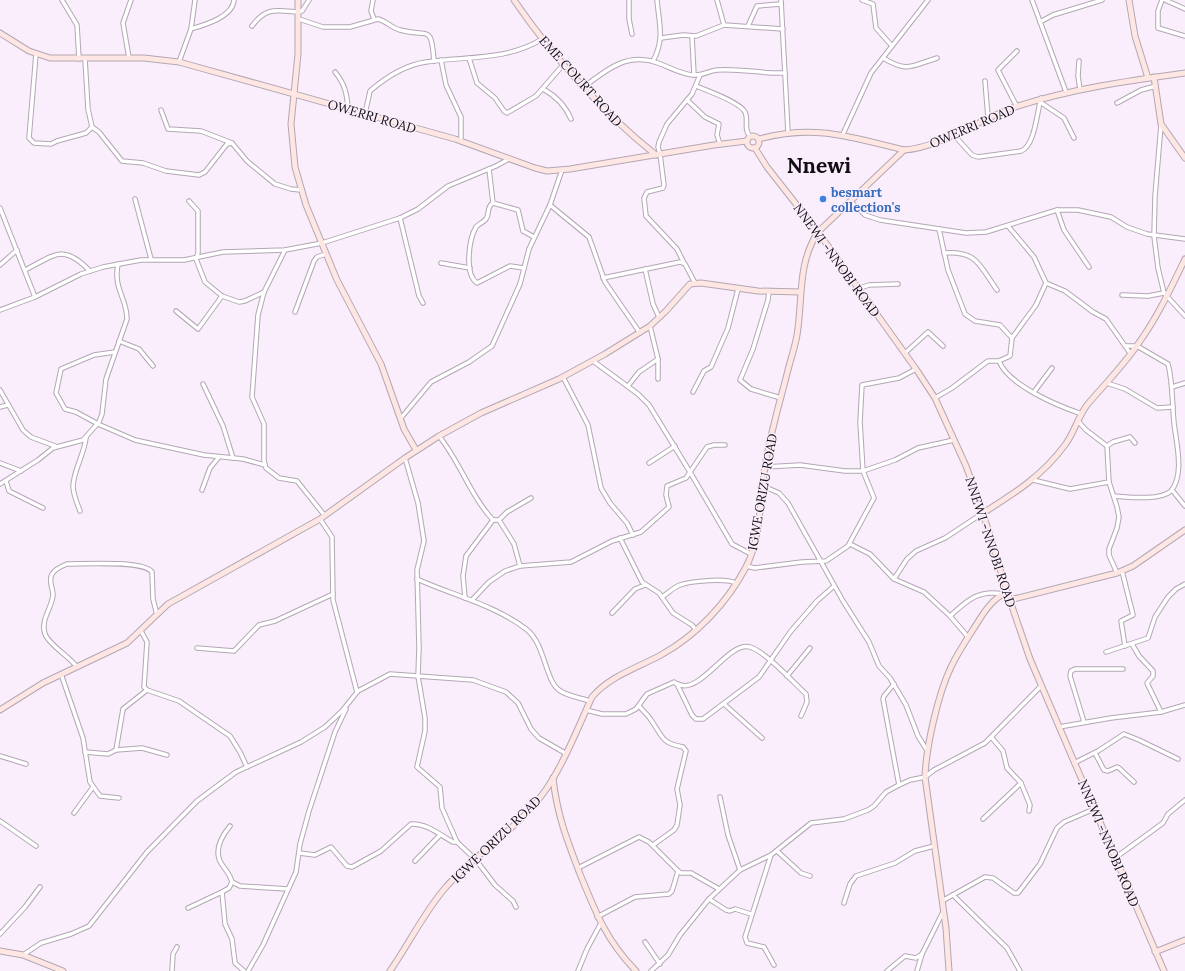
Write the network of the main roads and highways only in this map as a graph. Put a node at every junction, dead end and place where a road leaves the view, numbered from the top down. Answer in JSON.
{"nodes":[{"id":1,"x":298,"y":0,"type":"edge"},
{"id":2,"x":514,"y":0,"type":"edge"},
{"id":3,"x":1129,"y":0,"type":"edge"},
{"id":4,"x":0,"y":33,"type":"edge"},
{"id":5,"x":1185,"y":73,"type":"edge"},
{"id":6,"x":1154,"y":77,"type":"junction"},
{"id":7,"x":1148,"y":78,"type":"junction"},
{"id":8,"x":294,"y":94,"type":"junction"},
{"id":9,"x":759,"y":139,"type":"junction"},
{"id":10,"x":747,"y":141,"type":"junction"},
{"id":11,"x":755,"y":148,"type":"junction"},
{"id":12,"x":904,"y":150,"type":"junction"},
{"id":13,"x":658,"y":155,"type":"junction"},
{"id":14,"x":1185,"y":158,"type":"edge"},
{"id":15,"x":818,"y":232,"type":"junction"},
{"id":16,"x":1185,"y":259,"type":"edge"},
{"id":17,"x":800,"y":292,"type":"junction"},
{"id":18,"x":416,"y":450,"type":"junction"},
{"id":19,"x":983,"y":513,"type":"junction"},
{"id":20,"x":1185,"y":530,"type":"edge"},
{"id":21,"x":1005,"y":593,"type":"junction"},
{"id":22,"x":1010,"y":600,"type":"junction"},
{"id":23,"x":0,"y":710,"type":"edge"},
{"id":24,"x":553,"y":778,"type":"junction"},
{"id":25,"x":1185,"y":940,"type":"edge"},
{"id":26,"x":0,"y":951,"type":"edge"},
{"id":27,"x":1155,"y":952,"type":"junction"},
{"id":28,"x":63,"y":971,"type":"edge"},
{"id":29,"x":390,"y":971,"type":"edge"},
{"id":30,"x":636,"y":971,"type":"edge"},
{"id":31,"x":949,"y":971,"type":"edge"},
{"id":32,"x":1164,"y":971,"type":"edge"}],
"edges":[{"from":1,"to":8,"type":"main road"},
{"from":2,"to":13,"type":"main road","name":"EME COURT ROAD"},
{"from":3,"to":7,"type":"main road"},
{"from":4,"to":8,"type":"main road","name":"OWERRI ROAD"},
{"from":5,"to":6,"type":"main road","name":"OWERRI ROAD"},
{"from":6,"to":7,"type":"main road","name":"OWERRI ROAD"},
{"from":6,"to":14,"type":"main road"},
{"from":7,"to":12,"type":"main road","name":"OWERRI ROAD"},
{"from":8,"to":13,"type":"main road","name":"OWERRI ROAD"},
{"from":8,"to":18,"type":"main road"},
{"from":9,"to":10,"type":"main road"},
{"from":9,"to":11,"type":"main road"},
{"from":9,"to":12,"type":"main road","name":"OWERRI ROAD"},
{"from":10,"to":11,"type":"main road"},
{"from":10,"to":13,"type":"main road","name":"OWERRI ROAD"},
{"from":11,"to":15,"type":"main road","name":"NNEWI -NNOBI ROAD"},
{"from":12,"to":15,"type":"main road","name":"IGWE ORIZU ROAD"},
{"from":15,"to":17,"type":"main road","name":"IGWE ORIZU ROAD"},
{"from":15,"to":19,"type":"main road","name":"NNEWI -NNOBI ROAD"},
{"from":16,"to":19,"type":"main road"},
{"from":17,"to":18,"type":"main road"},
{"from":17,"to":24,"type":"main road","name":"IGWE ORIZU ROAD"},
{"from":18,"to":23,"type":"main road"},
{"from":19,"to":21,"type":"main road","name":"NNEWI -NNOBI ROAD"},
{"from":20,"to":22,"type":"main road"},
{"from":21,"to":22,"type":"main road","name":"NNEWI -NNOBI ROAD"},
{"from":21,"to":31,"type":"main road"},
{"from":22,"to":27,"type":"main road","name":"NNEWI -NNOBI ROAD"},
{"from":24,"to":29,"type":"main road","name":"IGWE ORIZU ROAD"},
{"from":24,"to":30,"type":"main road"},
{"from":25,"to":27,"type":"main road"},
{"from":26,"to":28,"type":"main road"},
{"from":27,"to":32,"type":"main road","name":"NNEWI -NNOBI ROAD"}]}
